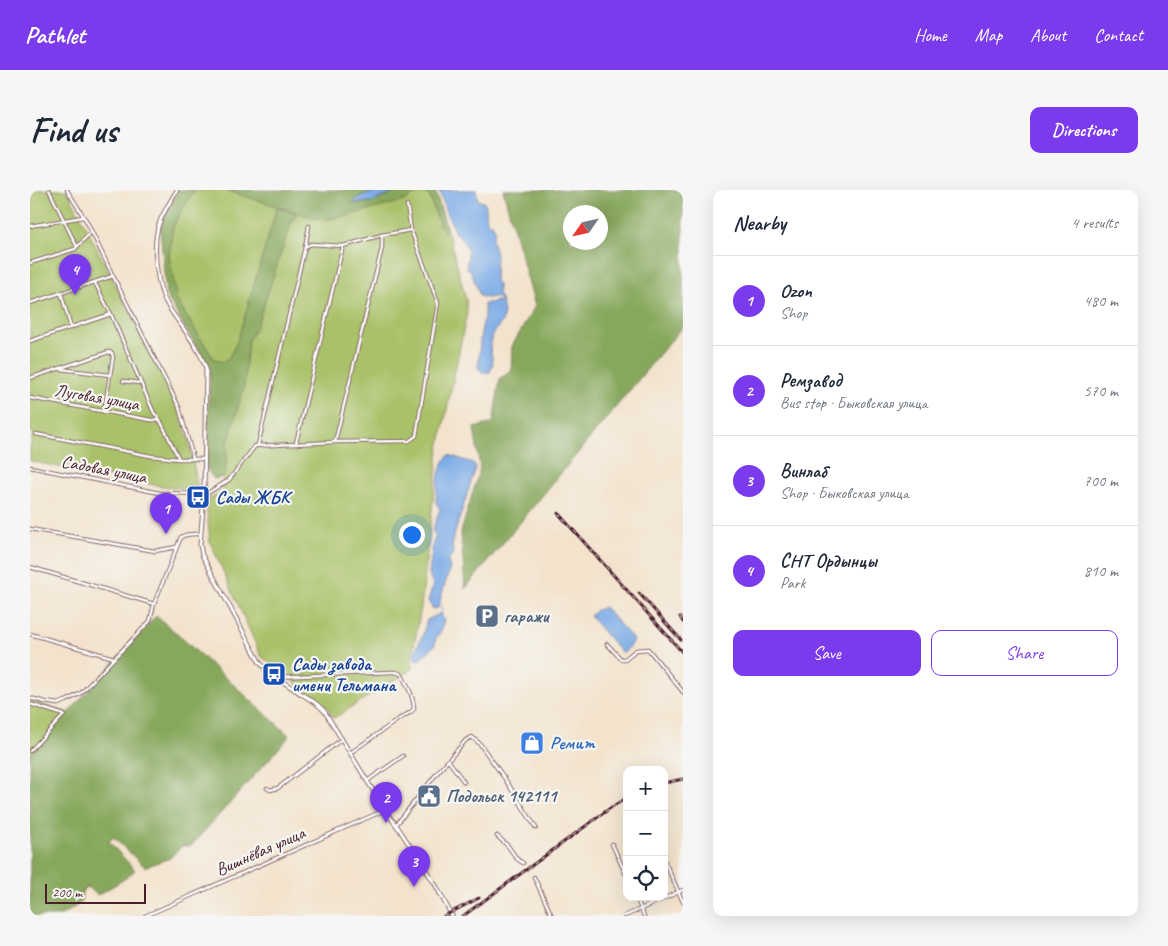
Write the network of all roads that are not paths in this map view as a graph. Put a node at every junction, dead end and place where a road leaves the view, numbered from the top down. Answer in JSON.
{"nodes":[{"id":1,"x":49,"y":190,"type":"edge"},
{"id":2,"x":67,"y":190,"type":"edge"},
{"id":3,"x":177,"y":190,"type":"edge"},
{"id":4,"x":407,"y":205,"type":"dead end"},
{"id":5,"x":83,"y":217,"type":"junction"},
{"id":6,"x":64,"y":221,"type":"junction"},
{"id":7,"x":30,"y":226,"type":"edge"},
{"id":8,"x":310,"y":226,"type":"dead end"},
{"id":9,"x":411,"y":230,"type":"junction"},
{"id":10,"x":91,"y":232,"type":"junction"},
{"id":11,"x":382,"y":236,"type":"junction"},
{"id":12,"x":343,"y":246,"type":"junction"},
{"id":13,"x":77,"y":247,"type":"junction"},
{"id":14,"x":305,"y":247,"type":"junction"},
{"id":15,"x":30,"y":263,"type":"edge"},
{"id":16,"x":113,"y":276,"type":"junction"},
{"id":17,"x":94,"y":283,"type":"junction"},
{"id":18,"x":61,"y":294,"type":"junction"},
{"id":19,"x":30,"y":303,"type":"edge"},
{"id":20,"x":111,"y":314,"type":"junction"},
{"id":21,"x":71,"y":328,"type":"junction"},
{"id":22,"x":30,"y":341,"type":"edge"},
{"id":23,"x":58,"y":368,"type":"junction"},
{"id":24,"x":110,"y":376,"type":"junction"},
{"id":25,"x":30,"y":378,"type":"edge"},
{"id":26,"x":123,"y":381,"type":"dead end"},
{"id":27,"x":140,"y":383,"type":"junction"},
{"id":28,"x":30,"y":398,"type":"edge"},
{"id":29,"x":104,"y":412,"type":"junction"},
{"id":30,"x":160,"y":420,"type":"junction"},
{"id":31,"x":36,"y":434,"type":"dead end"},
{"id":32,"x":335,"y":442,"type":"junction"},
{"id":33,"x":296,"y":444,"type":"junction"},
{"id":34,"x":258,"y":445,"type":"junction"},
{"id":35,"x":193,"y":458,"type":"junction"},
{"id":36,"x":179,"y":459,"type":"junction"},
{"id":37,"x":204,"y":459,"type":"junction"},
{"id":38,"x":30,"y":467,"type":"edge"},
{"id":39,"x":204,"y":495,"type":"junction"},
{"id":40,"x":30,"y":529,"type":"edge"},
{"id":41,"x":201,"y":534,"type":"junction"},
{"id":42,"x":177,"y":547,"type":"junction"},
{"id":43,"x":30,"y":567,"type":"edge"},
{"id":44,"x":154,"y":604,"type":"junction"},
{"id":45,"x":30,"y":634,"type":"edge"},
{"id":46,"x":607,"y":644,"type":"dead end"},
{"id":47,"x":114,"y":658,"type":"junction"},
{"id":48,"x":276,"y":677,"type":"junction"},
{"id":49,"x":683,"y":692,"type":"edge"},
{"id":50,"x":30,"y":698,"type":"edge"},
{"id":51,"x":30,"y":704,"type":"edge"},
{"id":52,"x":342,"y":739,"type":"junction"},
{"id":53,"x":30,"y":751,"type":"edge"},
{"id":54,"x":350,"y":753,"type":"junction"},
{"id":55,"x":403,"y":756,"type":"dead end"},
{"id":56,"x":448,"y":760,"type":"junction"},
{"id":57,"x":367,"y":781,"type":"junction"},
{"id":58,"x":464,"y":782,"type":"dead end"},
{"id":59,"x":268,"y":788,"type":"dead end"},
{"id":60,"x":385,"y":810,"type":"junction"},
{"id":61,"x":396,"y":825,"type":"junction"},
{"id":62,"x":536,"y":828,"type":"dead end"},
{"id":63,"x":497,"y":836,"type":"dead end"},
{"id":64,"x":612,"y":844,"type":"dead end"},
{"id":65,"x":522,"y":863,"type":"dead end"},
{"id":66,"x":623,"y":868,"type":"edge"},
{"id":67,"x":668,"y":869,"type":"edge"},
{"id":68,"x":534,"y":877,"type":"dead end"},
{"id":69,"x":683,"y":890,"type":"edge"},
{"id":70,"x":679,"y":892,"type":"junction"},
{"id":71,"x":638,"y":901,"type":"edge"},
{"id":72,"x":683,"y":902,"type":"edge"},
{"id":73,"x":641,"y":909,"type":"junction"},
{"id":74,"x":145,"y":916,"type":"edge"},
{"id":75,"x":452,"y":916,"type":"edge"},
{"id":76,"x":552,"y":916,"type":"edge"},
{"id":77,"x":625,"y":916,"type":"edge"},
{"id":78,"x":644,"y":916,"type":"edge"}],
"edges":[{"from":1,"to":6,"type":"street"},
{"from":2,"to":5,"type":"street"},
{"from":3,"to":37,"type":"street"},
{"from":4,"to":9,"type":"street"},
{"from":5,"to":6,"type":"street"},
{"from":5,"to":10,"type":"street"},
{"from":6,"to":7,"type":"street"},
{"from":6,"to":13,"type":"street"},
{"from":8,"to":14,"type":"street"},
{"from":9,"to":11,"type":"street"},
{"from":9,"to":32,"type":"street"},
{"from":10,"to":13,"type":"street"},
{"from":10,"to":16,"type":"street"},
{"from":11,"to":12,"type":"street"},
{"from":11,"to":32,"type":"street"},
{"from":12,"to":14,"type":"street"},
{"from":12,"to":33,"type":"street"},
{"from":13,"to":15,"type":"street"},
{"from":14,"to":34,"type":"street"},
{"from":16,"to":17,"type":"street"},
{"from":16,"to":35,"type":"street"},
{"from":17,"to":18,"type":"street"},
{"from":17,"to":20,"type":"street"},
{"from":18,"to":19,"type":"street"},
{"from":18,"to":21,"type":"street"},
{"from":20,"to":21,"type":"street"},
{"from":20,"to":27,"type":"street"},
{"from":21,"to":22,"type":"street"},
{"from":23,"to":24,"type":"street"},
{"from":23,"to":24,"type":"street"},
{"from":23,"to":25,"type":"street"},
{"from":24,"to":29,"type":"street"},
{"from":26,"to":27,"type":"street"},
{"from":27,"to":30,"type":"street"},
{"from":28,"to":29,"type":"street","name":"Луговая улица"},
{"from":29,"to":30,"type":"street","name":"Луговая улица"},
{"from":30,"to":36,"type":"street"},
{"from":31,"to":36,"type":"street"},
{"from":32,"to":33,"type":"street"},
{"from":33,"to":34,"type":"street"},
{"from":34,"to":39,"type":"street"},
{"from":35,"to":36,"type":"street"},
{"from":35,"to":37,"type":"street"},
{"from":37,"to":39,"type":"street"},
{"from":38,"to":39,"type":"street","name":"Садовая улица"},
{"from":39,"to":41,"type":"street"},
{"from":40,"to":42,"type":"street"},
{"from":41,"to":42,"type":"street"},
{"from":41,"to":48,"type":"street"},
{"from":42,"to":44,"type":"street"},
{"from":43,"to":44,"type":"street"},
{"from":44,"to":47,"type":"street"},
{"from":45,"to":47,"type":"street"},
{"from":46,"to":49,"type":"street"},
{"from":47,"to":50,"type":"street"},
{"from":48,"to":52,"type":"street"},
{"from":48,"to":54,"type":"street"},
{"from":51,"to":53,"type":"street"},
{"from":52,"to":54,"type":"street"},
{"from":52,"to":59,"type":"street"},
{"from":54,"to":57,"type":"street"},
{"from":55,"to":57,"type":"street"},
{"from":56,"to":58,"type":"street"},
{"from":56,"to":61,"type":"street"},
{"from":56,"to":62,"type":"street"},
{"from":57,"to":60,"type":"street"},
{"from":60,"to":61,"type":"street"},
{"from":60,"to":74,"type":"street","name":"Вишнёвая улица"},
{"from":61,"to":75,"type":"street"},
{"from":63,"to":65,"type":"street"},
{"from":64,"to":66,"type":"street"},
{"from":67,"to":70,"type":"street"},
{"from":68,"to":76,"type":"street"},
{"from":69,"to":70,"type":"street"},
{"from":70,"to":72,"type":"street"},
{"from":70,"to":73,"type":"street"},
{"from":71,"to":73,"type":"street"},
{"from":73,"to":77,"type":"street"},
{"from":73,"to":78,"type":"street"}]}
